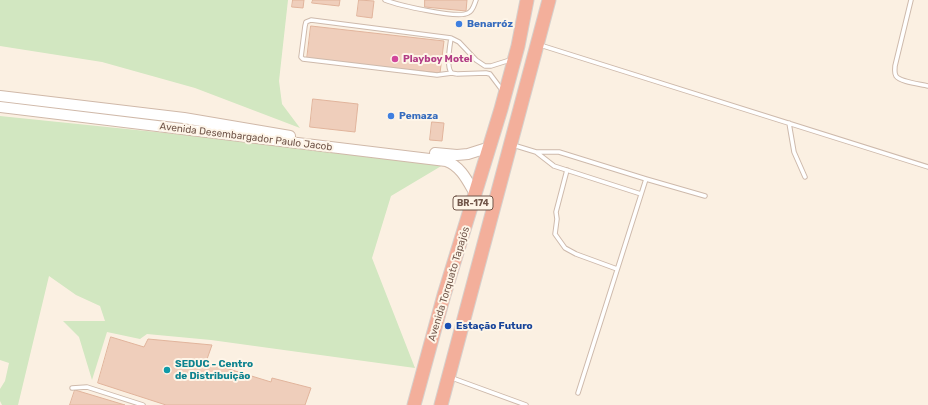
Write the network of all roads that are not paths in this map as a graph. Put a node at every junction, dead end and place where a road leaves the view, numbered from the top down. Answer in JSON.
{"nodes":[{"id":1,"x":385,"y":0,"type":"edge"},
{"id":2,"x":476,"y":0,"type":"edge"},
{"id":3,"x":527,"y":0,"type":"edge"},
{"id":4,"x":534,"y":0,"type":"edge"},
{"id":5,"x":549,"y":0,"type":"edge"},
{"id":6,"x":911,"y":0,"type":"edge"},
{"id":7,"x":451,"y":38,"type":"junction"},
{"id":8,"x":538,"y":44,"type":"junction"},
{"id":9,"x":516,"y":52,"type":"junction"},
{"id":10,"x":452,"y":73,"type":"junction"},
{"id":11,"x":928,"y":86,"type":"edge"},
{"id":12,"x":505,"y":94,"type":"junction"},
{"id":13,"x":0,"y":96,"type":"edge"},
{"id":14,"x":0,"y":107,"type":"edge"},
{"id":15,"x":162,"y":116,"type":"junction"},
{"id":16,"x":789,"y":123,"type":"junction"},
{"id":17,"x":160,"y":126,"type":"junction"},
{"id":18,"x":510,"y":144,"type":"junction"},
{"id":19,"x":490,"y":147,"type":"junction"},
{"id":20,"x":536,"y":152,"type":"junction"},
{"id":21,"x":928,"y":167,"type":"edge"},
{"id":22,"x":567,"y":170,"type":"junction"},
{"id":23,"x":804,"y":177,"type":"dead end"},
{"id":24,"x":646,"y":179,"type":"junction"},
{"id":25,"x":475,"y":194,"type":"junction"},
{"id":26,"x":641,"y":194,"type":"junction"},
{"id":27,"x":705,"y":196,"type":"dead end"},
{"id":28,"x":617,"y":269,"type":"junction"},
{"id":29,"x":449,"y":377,"type":"junction"},
{"id":30,"x":72,"y":388,"type":"dead end"},
{"id":31,"x":578,"y":393,"type":"dead end"},
{"id":32,"x":143,"y":405,"type":"edge"},
{"id":33,"x":414,"y":405,"type":"edge"},
{"id":34,"x":441,"y":405,"type":"edge"},
{"id":35,"x":526,"y":405,"type":"edge"}],
"edges":[{"from":1,"to":2,"type":"lane"},
{"from":3,"to":9,"type":"highway","name":"Avenida Torquato Tapajós","number":"BR-174"},
{"from":4,"to":9,"type":"highway"},
{"from":5,"to":8,"type":"highway","number":"BR-174"},
{"from":6,"to":11,"type":"lane"},
{"from":7,"to":9,"type":"lane"},
{"from":7,"to":10,"type":"lane"},
{"from":7,"to":10,"type":"lane"},
{"from":8,"to":16,"type":"lane"},
{"from":8,"to":18,"type":"highway","number":"BR-174"},
{"from":9,"to":12,"type":"highway","name":"Avenida Torquato Tapajós","number":"BR-174"},
{"from":10,"to":12,"type":"lane"},
{"from":12,"to":19,"type":"highway","name":"Avenida Torquato Tapajós","number":"BR-174"},
{"from":13,"to":15,"type":"street","name":"Avenida Desembargador Paulo Jacob"},
{"from":14,"to":17,"type":"street","name":"Avenida Desembargador Paulo Jacob"},
{"from":15,"to":17,"type":"street"},
{"from":15,"to":19,"type":"street","name":"Avenida Desembargador Paulo Jacob"},
{"from":16,"to":21,"type":"lane"},
{"from":16,"to":23,"type":"lane"},
{"from":17,"to":25,"type":"street","name":"Avenida Desembargador Paulo Jacob"},
{"from":18,"to":20,"type":"lane"},
{"from":18,"to":29,"type":"highway","number":"BR-174"},
{"from":19,"to":25,"type":"highway","name":"Avenida Torquato Tapajós","number":"BR-174"},
{"from":20,"to":22,"type":"lane"},
{"from":20,"to":24,"type":"lane"},
{"from":22,"to":26,"type":"lane"},
{"from":22,"to":28,"type":"lane"},
{"from":24,"to":26,"type":"lane"},
{"from":24,"to":27,"type":"lane"},
{"from":25,"to":33,"type":"highway","name":"Avenida Torquato Tapajós","number":"BR-174"},
{"from":26,"to":28,"type":"lane"},
{"from":28,"to":31,"type":"lane"},
{"from":29,"to":34,"type":"highway","number":"BR-174"},
{"from":29,"to":35,"type":"lane"},
{"from":30,"to":32,"type":"lane"}]}
